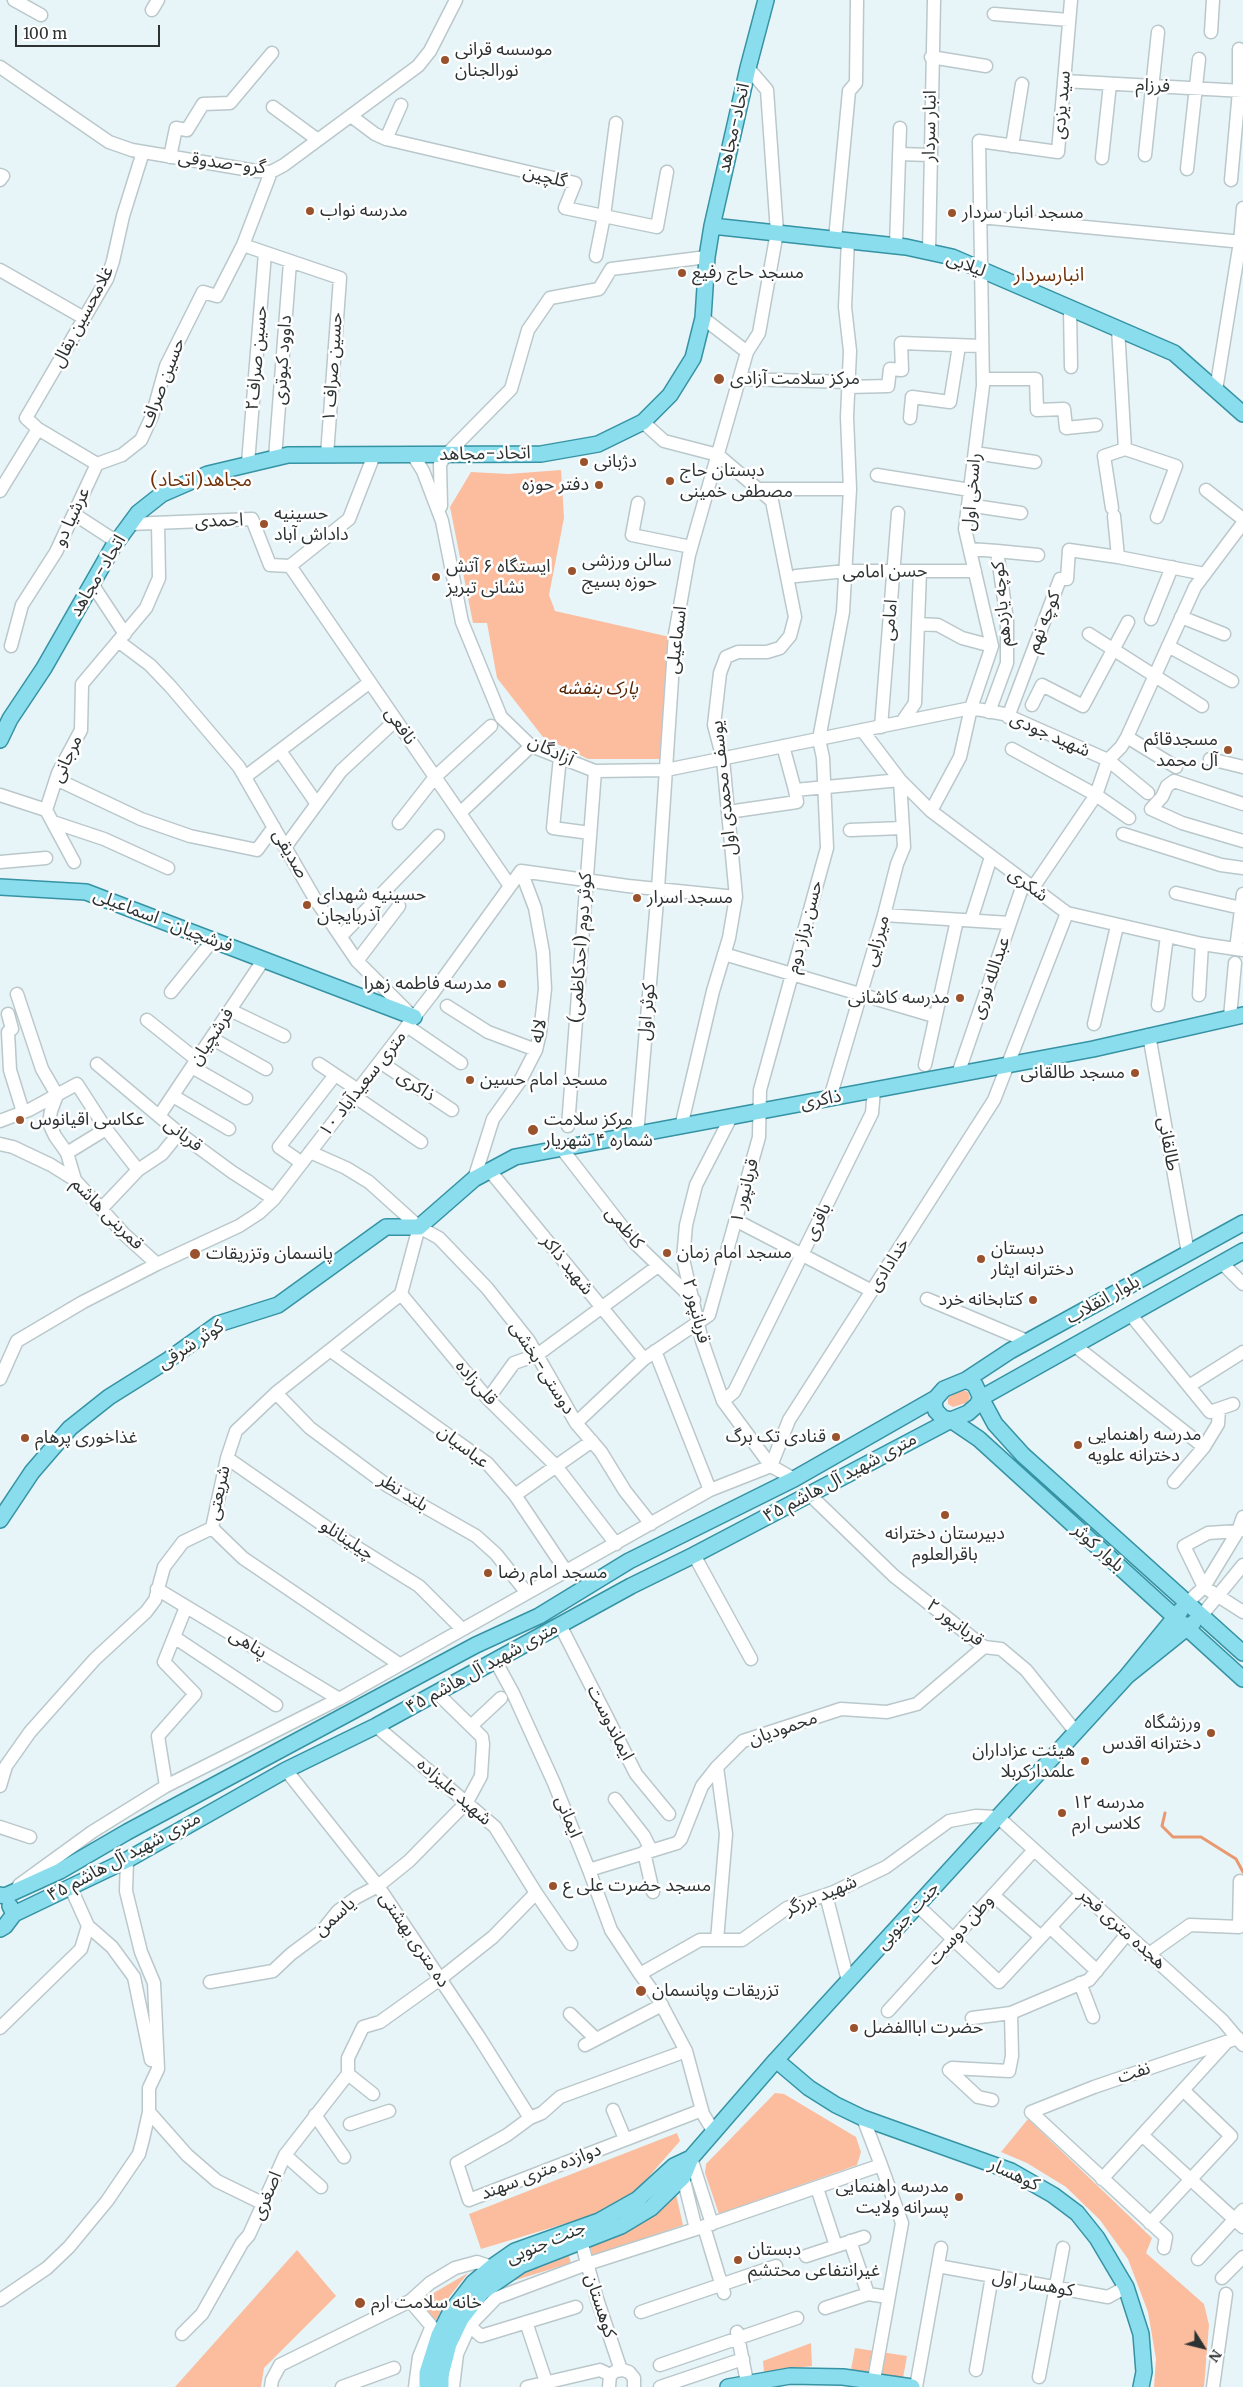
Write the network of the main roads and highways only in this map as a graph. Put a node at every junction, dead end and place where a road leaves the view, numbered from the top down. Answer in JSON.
{"nodes":[{"id":1,"x":767,"y":3,"type":"edge"},
{"id":2,"x":712,"y":226,"type":"junction"},
{"id":3,"x":1243,"y":414,"type":"edge"},
{"id":4,"x":5,"y":723,"type":"edge"},
{"id":5,"x":0,"y":740,"type":"edge"},
{"id":6,"x":0,"y":887,"type":"edge"},
{"id":7,"x":1236,"y":1016,"type":"edge"},
{"id":8,"x":410,"y":1022,"type":"road end"},
{"id":9,"x":1243,"y":1223,"type":"edge"},
{"id":10,"x":419,"y":1227,"type":"joint"},
{"id":11,"x":1243,"y":1251,"type":"edge"},
{"id":12,"x":1010,"y":1351,"type":"junction"},
{"id":13,"x":1022,"y":1374,"type":"junction"},
{"id":14,"x":966,"y":1380,"type":"junction"},
{"id":15,"x":936,"y":1398,"type":"junction"},
{"id":16,"x":981,"y":1398,"type":"junction"},
{"id":17,"x":951,"y":1420,"type":"junction"},
{"id":18,"x":1056,"y":1487,"type":"junction"},
{"id":19,"x":1045,"y":1500,"type":"junction"},
{"id":20,"x":1,"y":1517,"type":"edge"},
{"id":21,"x":1187,"y":1604,"type":"junction"},
{"id":22,"x":1202,"y":1615,"type":"junction"},
{"id":23,"x":1174,"y":1617,"type":"junction"},
{"id":24,"x":1188,"y":1629,"type":"junction"},
{"id":25,"x":1243,"y":1653,"type":"edge"},
{"id":26,"x":1127,"y":1676,"type":"junction"},
{"id":27,"x":1243,"y":1679,"type":"edge"},
{"id":28,"x":3,"y":1895,"type":"edge"},
{"id":29,"x":14,"y":1914,"type":"junction"},
{"id":30,"x":0,"y":1928,"type":"edge"},
{"id":31,"x":776,"y":2060,"type":"junction"},
{"id":32,"x":691,"y":2158,"type":"junction"},
{"id":33,"x":736,"y":2385,"type":"edge"},
{"id":34,"x":427,"y":2387,"type":"edge"},
{"id":35,"x":441,"y":2387,"type":"edge"},
{"id":36,"x":912,"y":2387,"type":"edge"},
{"id":37,"x":1141,"y":2387,"type":"edge"}],
"edges":[{"from":1,"to":2,"type":"main road","name":"اتحاد-مجاهد"},
{"from":2,"to":3,"type":"main road","name":"لیلابی"},
{"from":2,"to":4,"type":"main road","name":"اتحاد-مجاهد"},
{"from":4,"to":5,"type":"main road","name":"اتحاد-مجاهد"},
{"from":6,"to":8,"type":"main road","name":"فرشچیان- اسماعیلی"},
{"from":7,"to":10,"type":"main road","name":"ذاکری"},
{"from":9,"to":12,"type":"main road","name":"بلوار انقلاب"},
{"from":10,"to":20,"type":"main road","name":"کوثر شرقی"},
{"from":11,"to":13,"type":"main road","name":"بلوار انقلاب"},
{"from":12,"to":13,"type":"main road"},
{"from":12,"to":14,"type":"main road","name":"بلوار انقلاب"},
{"from":13,"to":16,"type":"main road","name":"بلوار انقلاب"},
{"from":14,"to":15,"type":"main road"},
{"from":14,"to":16,"type":"main road"},
{"from":15,"to":17,"type":"main road"},
{"from":15,"to":28,"type":"main road","name":"۴۵ متری شهید آل هاشم"},
{"from":16,"to":17,"type":"main road"},
{"from":16,"to":18,"type":"main road","name":"بلوار کوثر"},
{"from":17,"to":19,"type":"main road","name":"بلوار کوثر"},
{"from":17,"to":29,"type":"main road","name":"۴۵ متری شهید آل هاشم"},
{"from":18,"to":19,"type":"main road"},
{"from":18,"to":21,"type":"main road","name":"بلوار کوثر"},
{"from":19,"to":23,"type":"main road","name":"بلوار کوثر"},
{"from":21,"to":22,"type":"main road","name":"بلوار کوثر"},
{"from":21,"to":23,"type":"main road"},
{"from":22,"to":24,"type":"main road"},
{"from":22,"to":25,"type":"main road","name":"بلوار کوثر"},
{"from":23,"to":24,"type":"main road","name":"بلوار کوثر"},
{"from":23,"to":26,"type":"main road"},
{"from":24,"to":26,"type":"main road"},
{"from":24,"to":27,"type":"main road","name":"بلوار کوثر"},
{"from":26,"to":31,"type":"main road","name":"جنت جنوبی"},
{"from":28,"to":29,"type":"main road"},
{"from":29,"to":30,"type":"main road","name":"۴۵ متری شهید آل هاشم"},
{"from":31,"to":32,"type":"main road","name":"جنت جنوبی"},
{"from":31,"to":37,"type":"main road","name":"کوهسار"},
{"from":32,"to":34,"type":"main road","name":"جنت جنوبی"},
{"from":32,"to":35,"type":"main road","name":"جنت جنوبی"},
{"from":33,"to":36,"type":"main road"}]}
